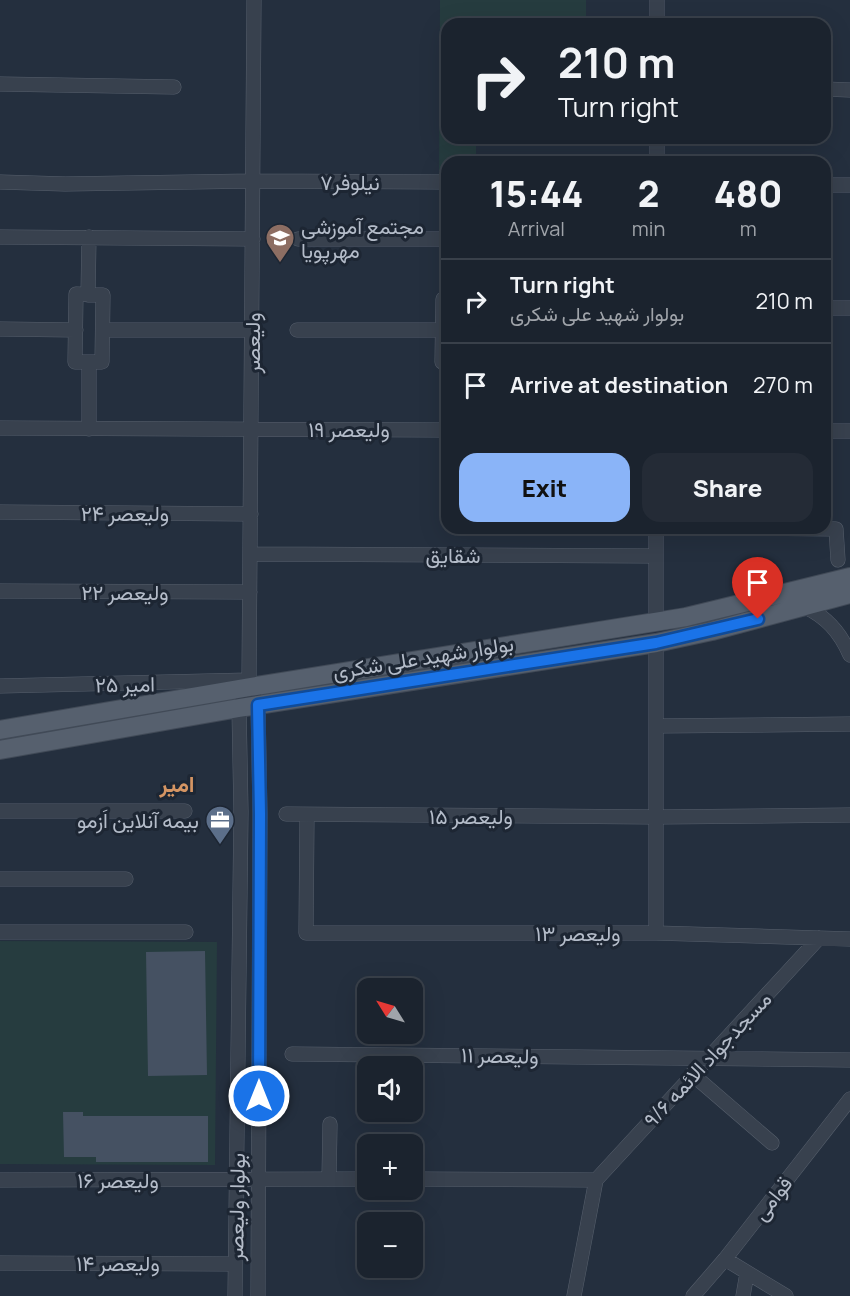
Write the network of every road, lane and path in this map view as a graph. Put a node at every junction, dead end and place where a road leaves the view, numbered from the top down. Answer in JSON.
{"nodes":[{"id":1,"x":254,"y":0,"type":"edge"},
{"id":2,"x":657,"y":0,"type":"edge"},
{"id":3,"x":657,"y":18,"type":"edge"},
{"id":4,"x":0,"y":84,"type":"edge"},
{"id":5,"x":174,"y":87,"type":"dead end"},
{"id":6,"x":831,"y":89,"type":"edge"},
{"id":7,"x":850,"y":90,"type":"edge"},
{"id":8,"x":253,"y":181,"type":"junction"},
{"id":9,"x":0,"y":182,"type":"edge"},
{"id":10,"x":441,"y":182,"type":"edge"},
{"id":11,"x":831,"y":185,"type":"edge"},
{"id":12,"x":850,"y":185,"type":"edge"},
{"id":13,"x":0,"y":237,"type":"edge"},
{"id":14,"x":89,"y":237,"type":"junction"},
{"id":15,"x":253,"y":239,"type":"junction"},
{"id":16,"x":298,"y":239,"type":"dead end"},
{"id":17,"x":441,"y":239,"type":"edge"},
{"id":18,"x":88,"y":295,"type":"junction"},
{"id":19,"x":831,"y":308,"type":"edge"},
{"id":20,"x":850,"y":308,"type":"edge"},
{"id":21,"x":0,"y":329,"type":"edge"},
{"id":22,"x":76,"y":330,"type":"junction"},
{"id":23,"x":103,"y":330,"type":"junction"},
{"id":24,"x":252,"y":330,"type":"junction"},
{"id":25,"x":297,"y":330,"type":"dead end"},
{"id":26,"x":441,"y":330,"type":"edge"},
{"id":27,"x":89,"y":362,"type":"junction"},
{"id":28,"x":0,"y":428,"type":"edge"},
{"id":29,"x":89,"y":429,"type":"junction"},
{"id":30,"x":251,"y":429,"type":"junction"},
{"id":31,"x":441,"y":429,"type":"edge"},
{"id":32,"x":831,"y":431,"type":"edge"},
{"id":33,"x":850,"y":431,"type":"edge"},
{"id":34,"x":0,"y":512,"type":"edge"},
{"id":35,"x":251,"y":514,"type":"junction"},
{"id":36,"x":831,"y":529,"type":"edge"},
{"id":37,"x":656,"y":534,"type":"edge"},
{"id":38,"x":250,"y":554,"type":"junction"},
{"id":39,"x":656,"y":556,"type":"junction"},
{"id":40,"x":838,"y":560,"type":"dead end"},
{"id":41,"x":850,"y":577,"type":"edge"},
{"id":42,"x":0,"y":591,"type":"edge"},
{"id":43,"x":250,"y":592,"type":"junction"},
{"id":44,"x":850,"y":594,"type":"edge"},
{"id":45,"x":803,"y":606,"type":"junction"},
{"id":46,"x":656,"y":622,"type":"junction"},
{"id":47,"x":656,"y":643,"type":"junction"},
{"id":48,"x":850,"y":655,"type":"edge"},
{"id":49,"x":335,"y":673,"type":"junction"},
{"id":50,"x":250,"y":683,"type":"junction"},
{"id":51,"x":0,"y":686,"type":"edge"},
{"id":52,"x":336,"y":693,"type":"junction"},
{"id":53,"x":258,"y":705,"type":"junction"},
{"id":54,"x":239,"y":708,"type":"junction"},
{"id":55,"x":850,"y":724,"type":"edge"},
{"id":56,"x":656,"y":726,"type":"junction"},
{"id":57,"x":0,"y":730,"type":"edge"},
{"id":58,"x":0,"y":750,"type":"edge"},
{"id":59,"x":0,"y":811,"type":"edge"},
{"id":60,"x":185,"y":811,"type":"dead end"},
{"id":61,"x":286,"y":814,"type":"dead end"},
{"id":62,"x":307,"y":814,"type":"junction"},
{"id":63,"x":850,"y":815,"type":"edge"},
{"id":64,"x":656,"y":817,"type":"junction"},
{"id":65,"x":0,"y":879,"type":"edge"},
{"id":66,"x":126,"y":879,"type":"dead end"},
{"id":67,"x":0,"y":932,"type":"edge"},
{"id":68,"x":186,"y":932,"type":"dead end"},
{"id":69,"x":656,"y":933,"type":"junction"},
{"id":70,"x":819,"y":938,"type":"junction"},
{"id":71,"x":850,"y":939,"type":"edge"},
{"id":72,"x":292,"y":1054,"type":"dead end"},
{"id":73,"x":707,"y":1058,"type":"junction"},
{"id":74,"x":850,"y":1060,"type":"edge"},
{"id":75,"x":692,"y":1074,"type":"junction"},
{"id":76,"x":850,"y":1099,"type":"edge"},
{"id":77,"x":846,"y":1108,"type":"edge"},
{"id":78,"x":330,"y":1124,"type":"dead end"},
{"id":79,"x":772,"y":1143,"type":"dead end"},
{"id":80,"x":236,"y":1179,"type":"junction"},
{"id":81,"x":258,"y":1179,"type":"junction"},
{"id":82,"x":329,"y":1179,"type":"junction"},
{"id":83,"x":357,"y":1179,"type":"edge"},
{"id":84,"x":423,"y":1179,"type":"edge"},
{"id":85,"x":0,"y":1180,"type":"edge"},
{"id":86,"x":596,"y":1180,"type":"junction"},
{"id":87,"x":725,"y":1259,"type":"junction"},
{"id":88,"x":0,"y":1263,"type":"edge"},
{"id":89,"x":236,"y":1264,"type":"junction"},
{"id":90,"x":747,"y":1273,"type":"junction"},
{"id":91,"x":235,"y":1296,"type":"edge"},
{"id":92,"x":258,"y":1296,"type":"edge"},
{"id":93,"x":574,"y":1296,"type":"edge"},
{"id":94,"x":693,"y":1296,"type":"edge"},
{"id":95,"x":742,"y":1296,"type":"edge"},
{"id":96,"x":786,"y":1296,"type":"edge"}],
"edges":[{"from":1,"to":8,"type":"street","name":"ولیعصر"},
{"from":2,"to":3,"type":"street"},
{"from":4,"to":5,"type":"street"},
{"from":6,"to":7,"type":"street"},
{"from":8,"to":9,"type":"street","name":"نیلوفر۷"},
{"from":8,"to":10,"type":"street","name":"نیلوفر۷"},
{"from":8,"to":15,"type":"street","name":"ولیعصر"},
{"from":11,"to":12,"type":"street"},
{"from":13,"to":14,"type":"street"},
{"from":14,"to":15,"type":"street"},
{"from":14,"to":18,"type":"street"},
{"from":15,"to":24,"type":"street","name":"ولیعصر"},
{"from":16,"to":17,"type":"street"},
{"from":18,"to":22,"type":"street"},
{"from":18,"to":23,"type":"street"},
{"from":19,"to":20,"type":"street"},
{"from":21,"to":22,"type":"street"},
{"from":22,"to":27,"type":"street"},
{"from":23,"to":24,"type":"street"},
{"from":23,"to":27,"type":"street"},
{"from":24,"to":30,"type":"street","name":"ولیعصر"},
{"from":25,"to":26,"type":"street"},
{"from":27,"to":29,"type":"street"},
{"from":28,"to":29,"type":"street","name":"ولیعصر ۱۹"},
{"from":29,"to":30,"type":"street","name":"ولیعصر ۱۹"},
{"from":30,"to":31,"type":"street","name":"ولیعصر ۱۹"},
{"from":30,"to":35,"type":"street","name":"ولیعصر"},
{"from":32,"to":33,"type":"street"},
{"from":34,"to":35,"type":"street","name":"ولیعصر ۲۴"},
{"from":35,"to":38,"type":"street","name":"ولیعصر"},
{"from":36,"to":40,"type":"street"},
{"from":37,"to":39,"type":"street"},
{"from":38,"to":39,"type":"street","name":"شقایق"},
{"from":38,"to":43,"type":"street","name":"ولیعصر"},
{"from":39,"to":46,"type":"street"},
{"from":41,"to":46,"type":"main road","name":"بولوار شهید علی شکری"},
{"from":42,"to":43,"type":"street","name":"ولیعصر ۲۲"},
{"from":43,"to":50,"type":"street","name":"ولیعصر"},
{"from":44,"to":45,"type":"main road","name":"بولوار شهید علی شکری"},
{"from":45,"to":47,"type":"main road","name":"بولوار شهید علی شکری"},
{"from":45,"to":48,"type":"street"},
{"from":46,"to":49,"type":"main road","name":"بولوار شهید علی شکری"},
{"from":47,"to":52,"type":"main road","name":"بولوار شهید علی شکری"},
{"from":47,"to":56,"type":"street"},
{"from":49,"to":50,"type":"main road","name":"بولوار شهید علی شکری"},
{"from":49,"to":52,"type":"main road"},
{"from":50,"to":51,"type":"street","name":"امیر ۲۵"},
{"from":50,"to":53,"type":"street","name":"بولوار ولیعصر"},
{"from":50,"to":54,"type":"street","name":"بولوار ولیعصر"},
{"from":50,"to":57,"type":"main road","name":"بولوار شهید علی شکری"},
{"from":52,"to":53,"type":"main road","name":"بولوار شهید علی شکری"},
{"from":53,"to":54,"type":"main road","name":"بولوار شهید علی شکری"},
{"from":53,"to":81,"type":"street","name":"بولوار ولیعصر"},
{"from":54,"to":58,"type":"main road","name":"بولوار شهید علی شکری"},
{"from":54,"to":80,"type":"street","name":"بولوار ولیعصر"},
{"from":55,"to":56,"type":"street"},
{"from":56,"to":64,"type":"street"},
{"from":59,"to":60,"type":"street"},
{"from":61,"to":62,"type":"street","name":"ولیعصر ۱۵"},
{"from":62,"to":64,"type":"street","name":"ولیعصر ۱۵"},
{"from":62,"to":69,"type":"street","name":"ولیعصر ۱۳"},
{"from":63,"to":64,"type":"street","name":"ولیعصر ۱۵"},
{"from":64,"to":69,"type":"street"},
{"from":65,"to":66,"type":"street"},
{"from":67,"to":68,"type":"street"},
{"from":69,"to":70,"type":"street","name":"ولیعصر ۱۳"},
{"from":70,"to":71,"type":"street","name":"ولیعصر ۱۳"},
{"from":70,"to":73,"type":"street","name":"مسجدجواد الائمه ۹/۶"},
{"from":72,"to":73,"type":"street","name":"ولیعصر ۱۱"},
{"from":73,"to":74,"type":"street","name":"ولیعصر ۱۱"},
{"from":73,"to":75,"type":"street","name":"مسجدجواد الائمه ۹/۶"},
{"from":75,"to":79,"type":"street"},
{"from":75,"to":86,"type":"street","name":"مسجدجواد الائمه ۹/۶"},
{"from":76,"to":77,"type":"street","name":"قوامی"},
{"from":77,"to":87,"type":"street","name":"قوامی"},
{"from":78,"to":82,"type":"street"},
{"from":80,"to":81,"type":"street","name":"ولیعصر ۱۶"},
{"from":80,"to":85,"type":"street","name":"ولیعصر ۱۶"},
{"from":80,"to":89,"type":"street","name":"بولوار ولیعصر"},
{"from":81,"to":82,"type":"street","name":"ولیعصر ۱۶"},
{"from":81,"to":92,"type":"street","name":"بولوار ولیعصر"},
{"from":82,"to":83,"type":"street","name":"ولیعصر ۱۶"},
{"from":84,"to":86,"type":"street"},
{"from":86,"to":93,"type":"street"},
{"from":87,"to":90,"type":"street"},
{"from":87,"to":94,"type":"street","name":"قوامی"},
{"from":88,"to":89,"type":"street","name":"ولیعصر ۱۴"},
{"from":89,"to":91,"type":"street","name":"بولوار ولیعصر"},
{"from":90,"to":95,"type":"street"},
{"from":90,"to":96,"type":"street"}]}
